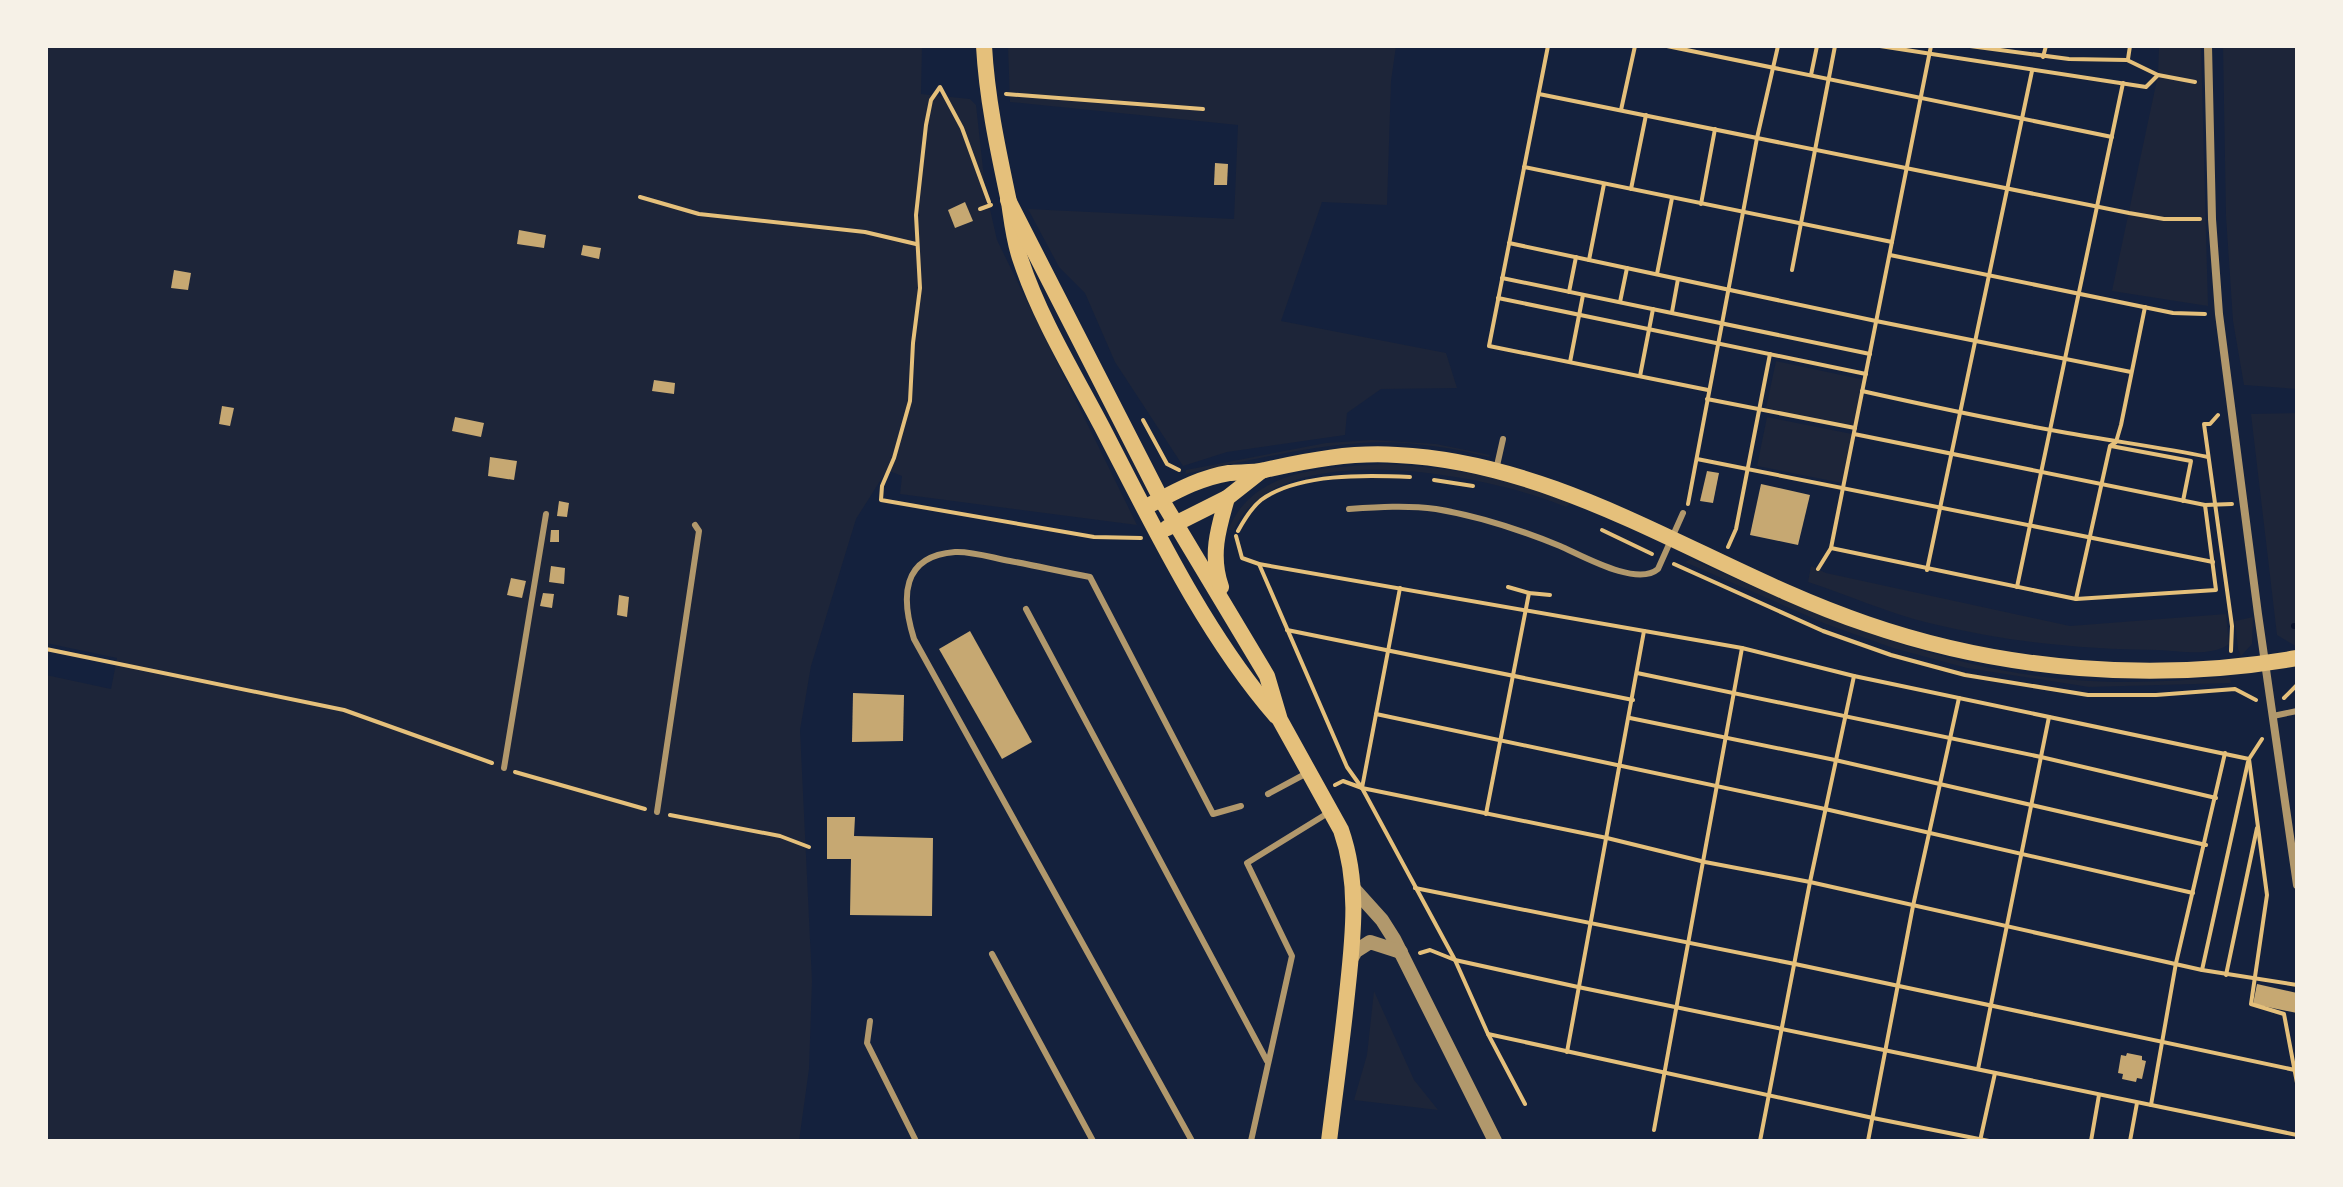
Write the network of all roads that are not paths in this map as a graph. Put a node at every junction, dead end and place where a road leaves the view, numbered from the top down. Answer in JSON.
{"nodes":[{"id":1,"x":984,"y":46,"type":"edge"},
{"id":2,"x":2208,"y":46,"type":"edge"},
{"id":3,"x":1008,"y":200,"type":"junction"},
{"id":4,"x":1503,"y":439,"type":"dead end"},
{"id":5,"x":1496,"y":470,"type":"junction"},
{"id":6,"x":1261,"y":471,"type":"junction"},
{"id":7,"x":1227,"y":498,"type":"junction"},
{"id":8,"x":1161,"y":499,"type":"junction"},
{"id":9,"x":1146,"y":507,"type":"junction"},
{"id":10,"x":1349,"y":509,"type":"dead end"},
{"id":11,"x":1683,"y":513,"type":"road end"},
{"id":12,"x":546,"y":514,"type":"dead end"},
{"id":13,"x":1176,"y":524,"type":"junction"},
{"id":14,"x":695,"y":525,"type":"dead end"},
{"id":15,"x":1159,"y":533,"type":"junction"},
{"id":16,"x":1672,"y":540,"type":"junction"},
{"id":17,"x":1227,"y":608,"type":"junction"},
{"id":18,"x":1026,"y":609,"type":"dead end"},
{"id":19,"x":2297,"y":658,"type":"edge"},
{"id":20,"x":2266,"y":663,"type":"junction"},
{"id":21,"x":2297,"y":711,"type":"edge"},
{"id":22,"x":2273,"y":716,"type":"junction"},
{"id":23,"x":1280,"y":720,"type":"junction"},
{"id":24,"x":504,"y":768,"type":"road end"},
{"id":25,"x":1309,"y":773,"type":"junction"},
{"id":26,"x":1268,"y":794,"type":"dead end"},
{"id":27,"x":1241,"y":806,"type":"dead end"},
{"id":28,"x":657,"y":812,"type":"road end"},
{"id":29,"x":1330,"y":812,"type":"junction"},
{"id":30,"x":2297,"y":885,"type":"edge"},
{"id":31,"x":1355,"y":890,"type":"junction"},
{"id":32,"x":1401,"y":952,"type":"junction"},
{"id":33,"x":992,"y":954,"type":"dead end"},
{"id":34,"x":1350,"y":961,"type":"junction"},
{"id":35,"x":870,"y":1021,"type":"dead end"},
{"id":36,"x":1267,"y":1061,"type":"junction"},
{"id":37,"x":916,"y":1141,"type":"edge"},
{"id":38,"x":1093,"y":1141,"type":"edge"},
{"id":39,"x":1192,"y":1141,"type":"edge"},
{"id":40,"x":1251,"y":1141,"type":"edge"},
{"id":41,"x":1329,"y":1141,"type":"edge"},
{"id":42,"x":1495,"y":1141,"type":"edge"}],
"edges":[{"from":1,"to":3,"type":"main road"},
{"from":2,"to":20,"type":"street"},
{"from":3,"to":8,"type":"main road"},
{"from":3,"to":9,"type":"main road"},
{"from":4,"to":5,"type":"lane"},
{"from":5,"to":6,"type":"main road"},
{"from":5,"to":16,"type":"main road"},
{"from":6,"to":7,"type":"main road"},
{"from":6,"to":8,"type":"main road"},
{"from":7,"to":13,"type":"main road"},
{"from":7,"to":17,"type":"main road"},
{"from":8,"to":9,"type":"main road"},
{"from":8,"to":13,"type":"main road"},
{"from":9,"to":15,"type":"main road"},
{"from":10,"to":16,"type":"lane"},
{"from":11,"to":16,"type":"lane"},
{"from":12,"to":24,"type":"lane"},
{"from":13,"to":15,"type":"main road"},
{"from":13,"to":17,"type":"main road"},
{"from":14,"to":28,"type":"lane"},
{"from":15,"to":23,"type":"main road"},
{"from":16,"to":20,"type":"main road"},
{"from":17,"to":23,"type":"main road"},
{"from":18,"to":36,"type":"lane"},
{"from":19,"to":20,"type":"main road"},
{"from":20,"to":22,"type":"street"},
{"from":21,"to":22,"type":"lane"},
{"from":22,"to":30,"type":"street"},
{"from":23,"to":25,"type":"main road"},
{"from":25,"to":26,"type":"lane"},
{"from":25,"to":29,"type":"main road"},
{"from":27,"to":39,"type":"lane"},
{"from":29,"to":31,"type":"main road"},
{"from":29,"to":36,"type":"lane"},
{"from":31,"to":32,"type":"street"},
{"from":31,"to":34,"type":"main road"},
{"from":32,"to":34,"type":"street"},
{"from":32,"to":42,"type":"street"},
{"from":33,"to":38,"type":"lane"},
{"from":34,"to":41,"type":"main road"},
{"from":35,"to":37,"type":"lane"},
{"from":36,"to":40,"type":"lane"}]}
